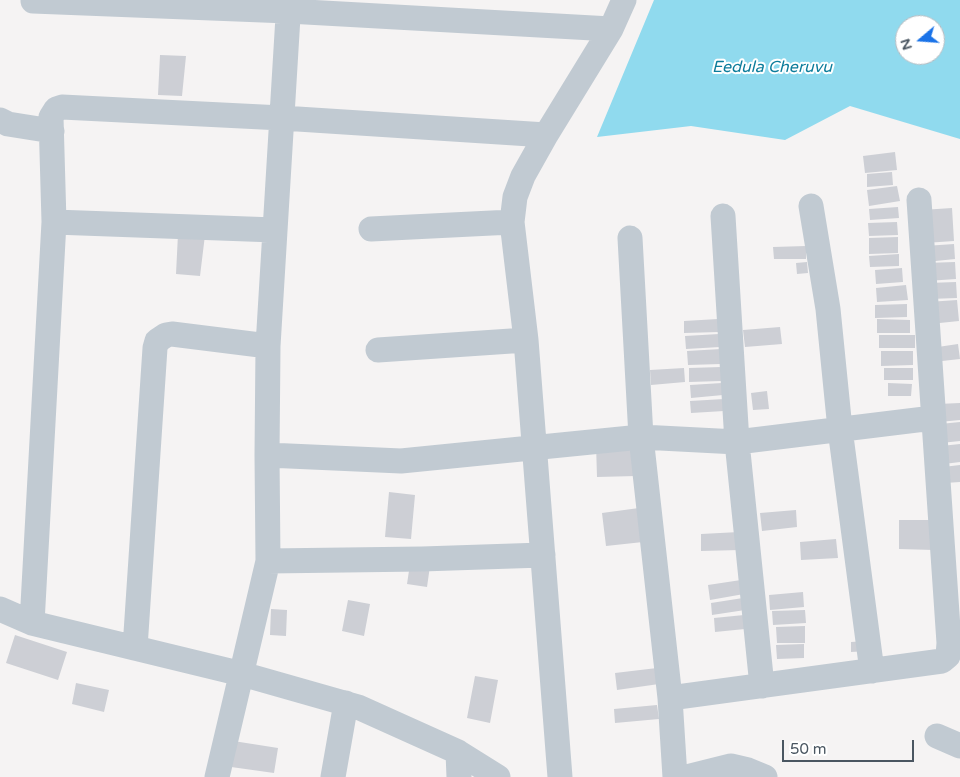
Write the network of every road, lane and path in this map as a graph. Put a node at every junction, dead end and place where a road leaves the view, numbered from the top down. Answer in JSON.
{"nodes":[{"id":1,"x":624,"y":0,"type":"edge"},
{"id":2,"x":33,"y":1,"type":"dead end"},
{"id":3,"x":288,"y":6,"type":"edge"},
{"id":4,"x":404,"y":9,"type":"edge"},
{"id":5,"x":611,"y":29,"type":"junction"},
{"id":6,"x":282,"y":118,"type":"junction"},
{"id":7,"x":0,"y":120,"type":"edge"},
{"id":8,"x":52,"y":131,"type":"junction"},
{"id":9,"x":546,"y":135,"type":"junction"},
{"id":10,"x":919,"y":200,"type":"dead end"},
{"id":11,"x":811,"y":206,"type":"dead end"},
{"id":12,"x":723,"y":216,"type":"dead end"},
{"id":13,"x":54,"y":222,"type":"junction"},
{"id":14,"x":512,"y":222,"type":"junction"},
{"id":15,"x":371,"y":229,"type":"dead end"},
{"id":16,"x":275,"y":230,"type":"junction"},
{"id":17,"x":630,"y":238,"type":"dead end"},
{"id":18,"x":526,"y":340,"type":"junction"},
{"id":19,"x":268,"y":346,"type":"junction"},
{"id":20,"x":378,"y":350,"type":"dead end"},
{"id":21,"x":933,"y":418,"type":"junction"},
{"id":22,"x":840,"y":429,"type":"junction"},
{"id":23,"x":641,"y":437,"type":"junction"},
{"id":24,"x":737,"y":442,"type":"junction"},
{"id":25,"x":535,"y":448,"type":"junction"},
{"id":26,"x":267,"y":455,"type":"junction"},
{"id":27,"x":543,"y":555,"type":"junction"},
{"id":28,"x":268,"y":561,"type":"junction"},
{"id":29,"x":0,"y":609,"type":"edge"},
{"id":30,"x":32,"y":623,"type":"junction"},
{"id":31,"x":135,"y":648,"type":"junction"},
{"id":32,"x":872,"y":671,"type":"junction"},
{"id":33,"x":242,"y":674,"type":"junction"},
{"id":34,"x":762,"y":686,"type":"junction"},
{"id":35,"x":670,"y":698,"type":"junction"},
{"id":36,"x":346,"y":704,"type":"junction"},
{"id":37,"x":937,"y":736,"type":"dead end"},
{"id":38,"x":960,"y":746,"type":"edge"},
{"id":39,"x":458,"y":752,"type":"junction"},
{"id":40,"x":217,"y":777,"type":"edge"},
{"id":41,"x":333,"y":777,"type":"edge"},
{"id":42,"x":459,"y":777,"type":"edge"},
{"id":43,"x":498,"y":777,"type":"edge"},
{"id":44,"x":560,"y":777,"type":"edge"},
{"id":45,"x":675,"y":777,"type":"edge"},
{"id":46,"x":687,"y":777,"type":"edge"},
{"id":47,"x":765,"y":777,"type":"edge"}],
"edges":[{"from":1,"to":5,"type":"street"},
{"from":2,"to":3,"type":"street"},
{"from":3,"to":4,"type":"street"},
{"from":3,"to":6,"type":"street"},
{"from":4,"to":5,"type":"street"},
{"from":5,"to":9,"type":"street"},
{"from":6,"to":8,"type":"street"},
{"from":6,"to":9,"type":"street"},
{"from":6,"to":16,"type":"street"},
{"from":7,"to":8,"type":"street"},
{"from":8,"to":13,"type":"street"},
{"from":9,"to":14,"type":"street"},
{"from":10,"to":21,"type":"street"},
{"from":11,"to":22,"type":"street"},
{"from":12,"to":24,"type":"street"},
{"from":13,"to":16,"type":"street"},
{"from":13,"to":30,"type":"street"},
{"from":14,"to":15,"type":"street"},
{"from":14,"to":18,"type":"street"},
{"from":16,"to":19,"type":"street"},
{"from":17,"to":23,"type":"street"},
{"from":18,"to":20,"type":"street"},
{"from":18,"to":25,"type":"street"},
{"from":19,"to":26,"type":"street"},
{"from":19,"to":31,"type":"street"},
{"from":21,"to":22,"type":"street"},
{"from":21,"to":32,"type":"street"},
{"from":22,"to":24,"type":"street"},
{"from":22,"to":32,"type":"street"},
{"from":23,"to":24,"type":"street"},
{"from":23,"to":25,"type":"street"},
{"from":23,"to":35,"type":"street"},
{"from":24,"to":34,"type":"street"},
{"from":25,"to":26,"type":"street"},
{"from":25,"to":27,"type":"street"},
{"from":26,"to":28,"type":"street"},
{"from":27,"to":28,"type":"street"},
{"from":27,"to":44,"type":"street"},
{"from":28,"to":33,"type":"street"},
{"from":29,"to":30,"type":"street"},
{"from":30,"to":31,"type":"street"},
{"from":31,"to":33,"type":"street"},
{"from":32,"to":34,"type":"street"},
{"from":33,"to":36,"type":"street"},
{"from":33,"to":40,"type":"street"},
{"from":34,"to":35,"type":"street"},
{"from":35,"to":45,"type":"street"},
{"from":36,"to":39,"type":"street"},
{"from":36,"to":41,"type":"street"},
{"from":37,"to":38,"type":"street"},
{"from":39,"to":42,"type":"street"},
{"from":39,"to":43,"type":"street"},
{"from":46,"to":47,"type":"street"}]}
